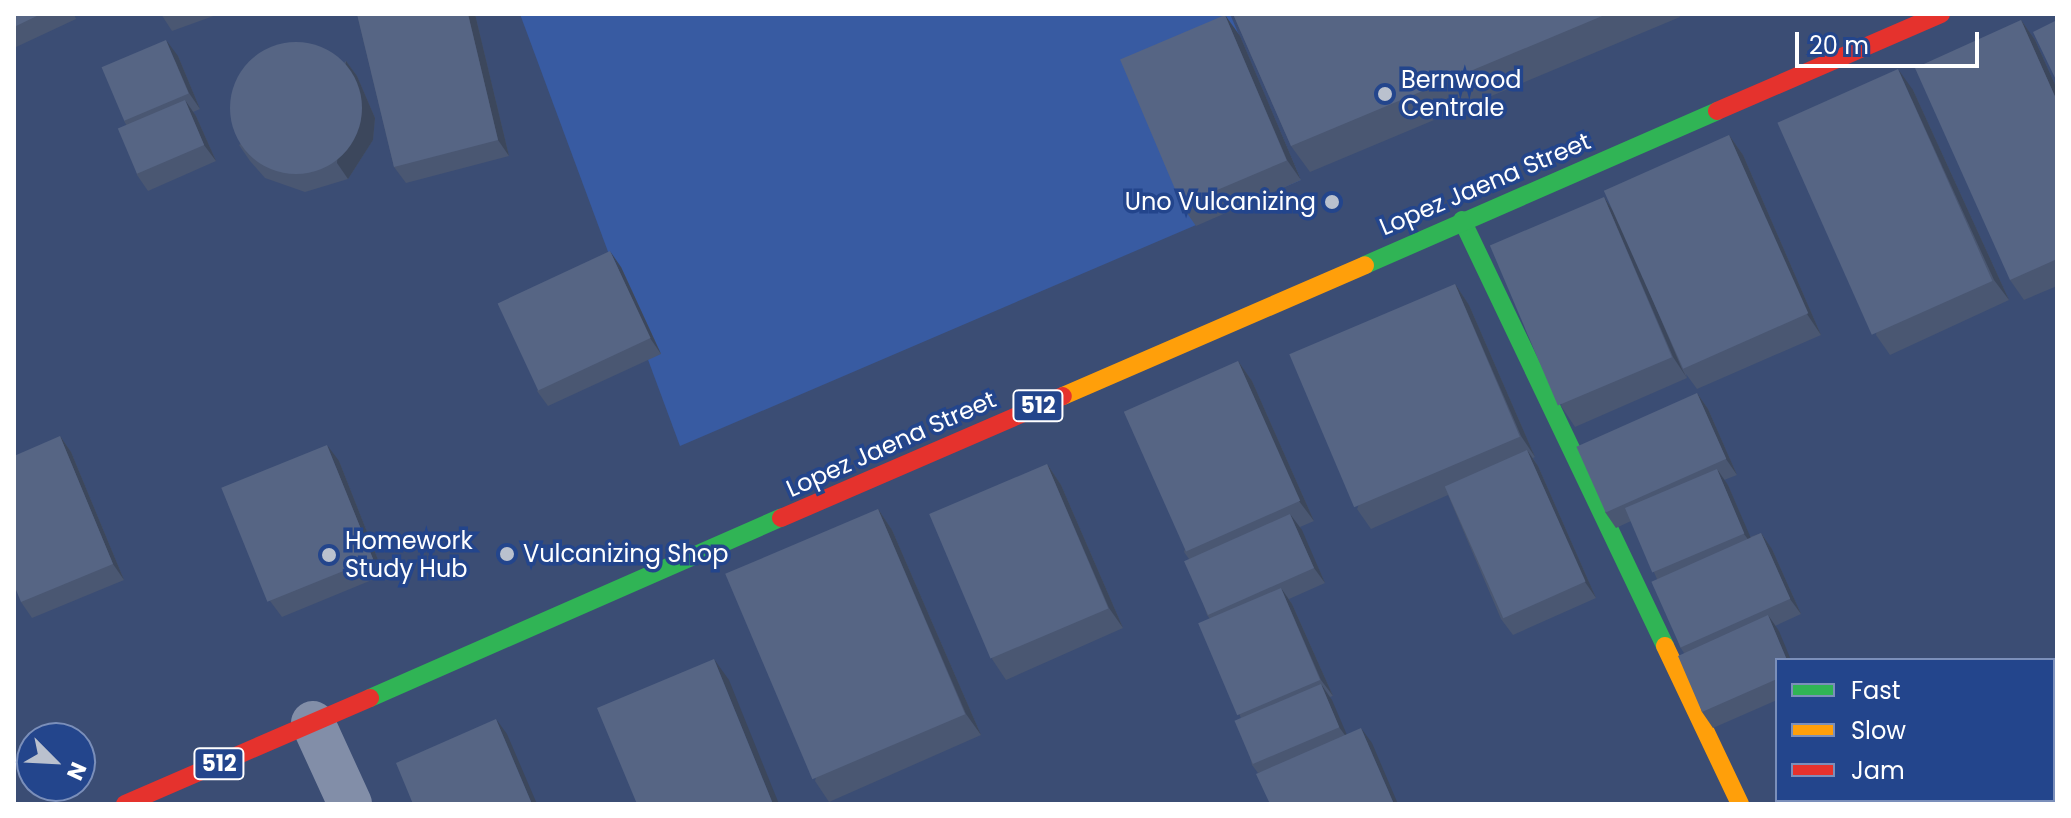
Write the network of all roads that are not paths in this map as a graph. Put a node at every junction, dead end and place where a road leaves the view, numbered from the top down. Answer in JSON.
{"nodes":[{"id":1,"x":1941,"y":14,"type":"edge"},
{"id":2,"x":1462,"y":220,"type":"junction"},
{"id":3,"x":313,"y":723,"type":"junction"},
{"id":4,"x":125,"y":804,"type":"edge"},
{"id":5,"x":350,"y":804,"type":"edge"},
{"id":6,"x":1740,"y":804,"type":"edge"}],
"edges":[{"from":1,"to":2,"type":"main road","name":"Lopez Jaena Street","number":"512"},
{"from":2,"to":3,"type":"main road","name":"Lopez Jaena Street","number":"512"},
{"from":2,"to":6,"type":"main road"},
{"from":3,"to":4,"type":"main road","name":"Lopez Jaena Street","number":"512"},
{"from":3,"to":5,"type":"street"}]}
